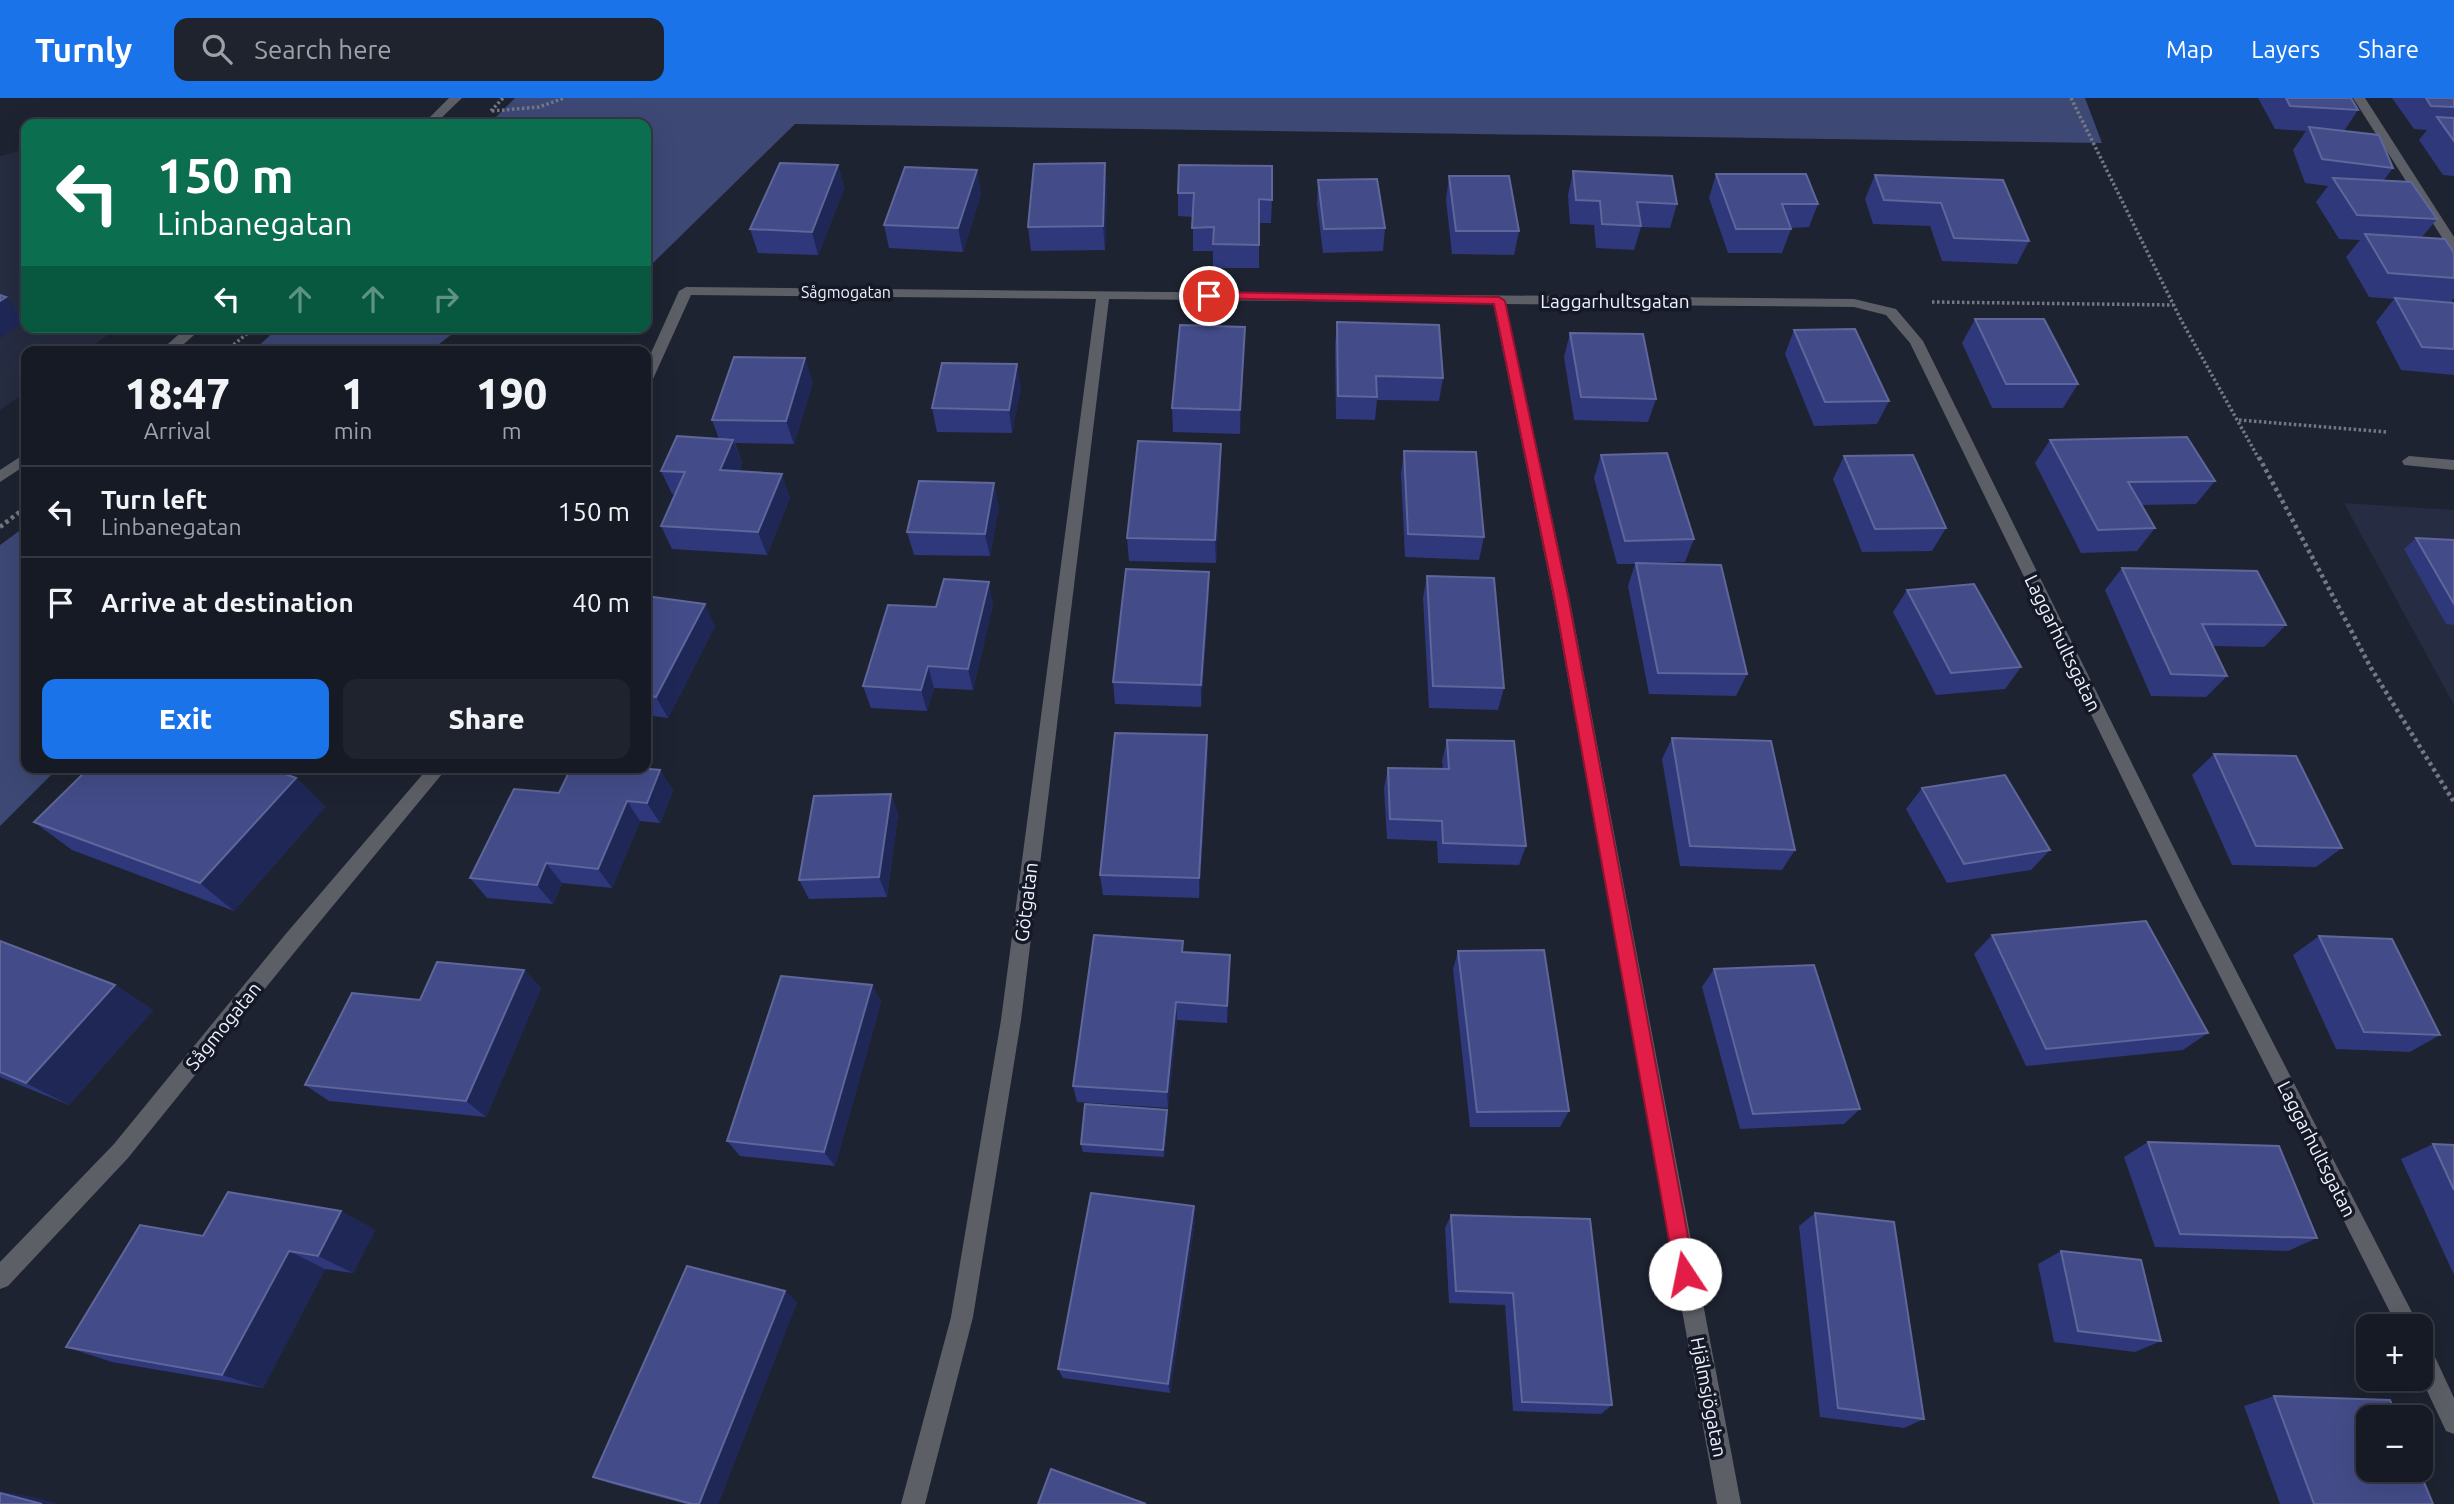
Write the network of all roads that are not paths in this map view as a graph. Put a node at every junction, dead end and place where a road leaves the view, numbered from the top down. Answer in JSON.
{"nodes":[{"id":1,"x":456,"y":98,"type":"edge"},
{"id":2,"x":2359,"y":98,"type":"edge"},
{"id":3,"x":434,"y":119,"type":"edge"},
{"id":4,"x":2454,"y":247,"type":"edge"},
{"id":5,"x":1103,"y":294,"type":"junction"},
{"id":6,"x":1499,"y":301,"type":"junction"},
{"id":7,"x":189,"y":333,"type":"edge"},
{"id":8,"x":173,"y":346,"type":"edge"},
{"id":9,"x":651,"y":368,"type":"edge"},
{"id":10,"x":2409,"y":461,"type":"dead end"},
{"id":11,"x":21,"y":462,"type":"edge"},
{"id":12,"x":2454,"y":465,"type":"edge"},
{"id":13,"x":0,"y":477,"type":"edge"},
{"id":14,"x":435,"y":773,"type":"edge"},
{"id":15,"x":0,"y":1278,"type":"edge"},
{"id":16,"x":2402,"y":1314,"type":"edge"},
{"id":17,"x":2433,"y":1378,"type":"edge"},
{"id":18,"x":2454,"y":1423,"type":"edge"},
{"id":19,"x":913,"y":1504,"type":"edge"},
{"id":20,"x":1730,"y":1504,"type":"edge"}],
"edges":[{"from":1,"to":3,"type":"street"},
{"from":2,"to":4,"type":"street"},
{"from":5,"to":6,"type":"street","name":"Laggarhultsgatan"},
{"from":5,"to":9,"type":"street","name":"Sågmogatan"},
{"from":5,"to":19,"type":"street","name":"Götgatan"},
{"from":6,"to":16,"type":"street","name":"Laggarhultsgatan"},
{"from":6,"to":20,"type":"street","name":"Hjälmsjögatan"},
{"from":7,"to":8,"type":"street"},
{"from":10,"to":12,"type":"street"},
{"from":11,"to":13,"type":"street"},
{"from":14,"to":15,"type":"street","name":"Sågmogatan"},
{"from":17,"to":18,"type":"street"}]}
